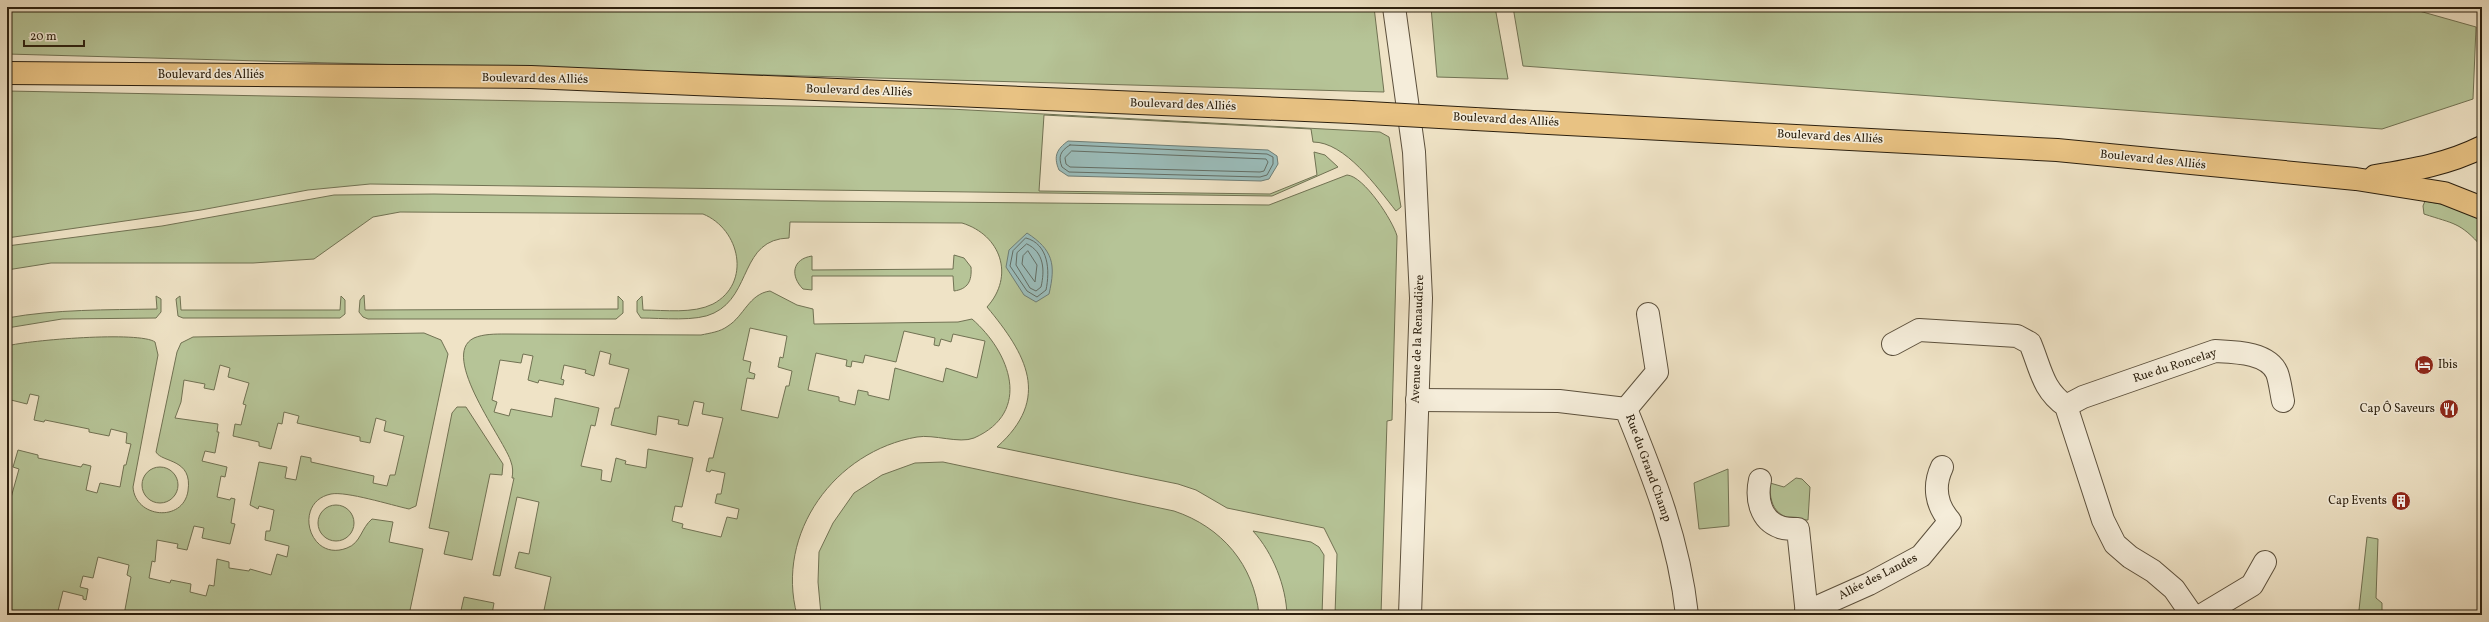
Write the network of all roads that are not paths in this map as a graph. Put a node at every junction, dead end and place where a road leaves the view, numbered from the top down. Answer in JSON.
{"nodes":[{"id":1,"x":1394,"y":7,"type":"edge"},
{"id":2,"x":7,"y":73,"type":"edge"},
{"id":3,"x":2482,"y":147,"type":"edge"},
{"id":4,"x":2356,"y":179,"type":"junction"},
{"id":5,"x":2482,"y":208,"type":"edge"},
{"id":6,"x":1648,"y":314,"type":"dead end"},
{"id":7,"x":1893,"y":344,"type":"dead end"},
{"id":8,"x":1417,"y":400,"type":"junction"},
{"id":9,"x":2282,"y":401,"type":"dead end"},
{"id":10,"x":2066,"y":406,"type":"junction"},
{"id":11,"x":1626,"y":409,"type":"junction"},
{"id":12,"x":1942,"y":467,"type":"dead end"},
{"id":13,"x":1760,"y":480,"type":"dead end"},
{"id":14,"x":2266,"y":562,"type":"dead end"},
{"id":15,"x":1806,"y":614,"type":"edge"},
{"id":16,"x":1410,"y":615,"type":"edge"},
{"id":17,"x":1687,"y":615,"type":"edge"},
{"id":18,"x":2192,"y":615,"type":"edge"},
{"id":19,"x":2202,"y":615,"type":"edge"}],
"edges":[{"from":1,"to":8,"type":"street","name":"Avenue de la Renaudière"},
{"from":2,"to":4,"type":"main road","name":"Boulevard des Alliés","bridge":true},
{"from":3,"to":4,"type":"main road","name":"Boulevard des Alliés"},
{"from":4,"to":5,"type":"main road","name":"Boulevard des Alliés"},
{"from":6,"to":11,"type":"street"},
{"from":7,"to":10,"type":"street"},
{"from":8,"to":11,"type":"street","name":"Rue du Grand Champ"},
{"from":8,"to":16,"type":"street","name":"Avenue de la Renaudière"},
{"from":9,"to":10,"type":"street","name":"Rue du Roncelay"},
{"from":10,"to":18,"type":"street"},
{"from":11,"to":17,"type":"street","name":"Rue du Grand Champ"},
{"from":12,"to":15,"type":"street","name":"Allée des Landes"},
{"from":13,"to":15,"type":"street"},
{"from":14,"to":19,"type":"street"}]}
